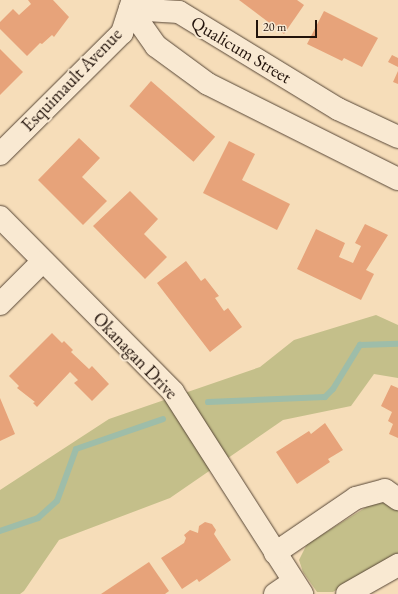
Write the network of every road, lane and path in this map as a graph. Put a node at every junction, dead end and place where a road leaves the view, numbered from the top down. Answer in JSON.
{"nodes":[{"id":1,"x":132,"y":5,"type":"edge"},
{"id":2,"x":398,"y":137,"type":"edge"},
{"id":3,"x":0,"y":154,"type":"edge"},
{"id":4,"x":398,"y":179,"type":"edge"},
{"id":5,"x":0,"y":217,"type":"edge"},
{"id":6,"x":42,"y":262,"type":"junction"},
{"id":7,"x":0,"y":304,"type":"edge"},
{"id":8,"x":398,"y":499,"type":"edge"},
{"id":9,"x":275,"y":553,"type":"junction"},
{"id":10,"x":398,"y":565,"type":"edge"},
{"id":11,"x":297,"y":588,"type":"edge"},
{"id":12,"x":275,"y":594,"type":"edge"},
{"id":13,"x":346,"y":594,"type":"edge"}],
"edges":[{"from":1,"to":2,"type":"street","name":"Qualicum Street"},
{"from":1,"to":3,"type":"street","name":"Esquimault Avenue"},
{"from":1,"to":4,"type":"street"},
{"from":5,"to":6,"type":"street","name":"Okanagan Drive"},
{"from":6,"to":7,"type":"street"},
{"from":6,"to":9,"type":"street","name":"Okanagan Drive"},
{"from":8,"to":9,"type":"street"},
{"from":9,"to":11,"type":"street","name":"Okanagan Drive"},
{"from":10,"to":13,"type":"street"},
{"from":11,"to":12,"type":"street"}]}
